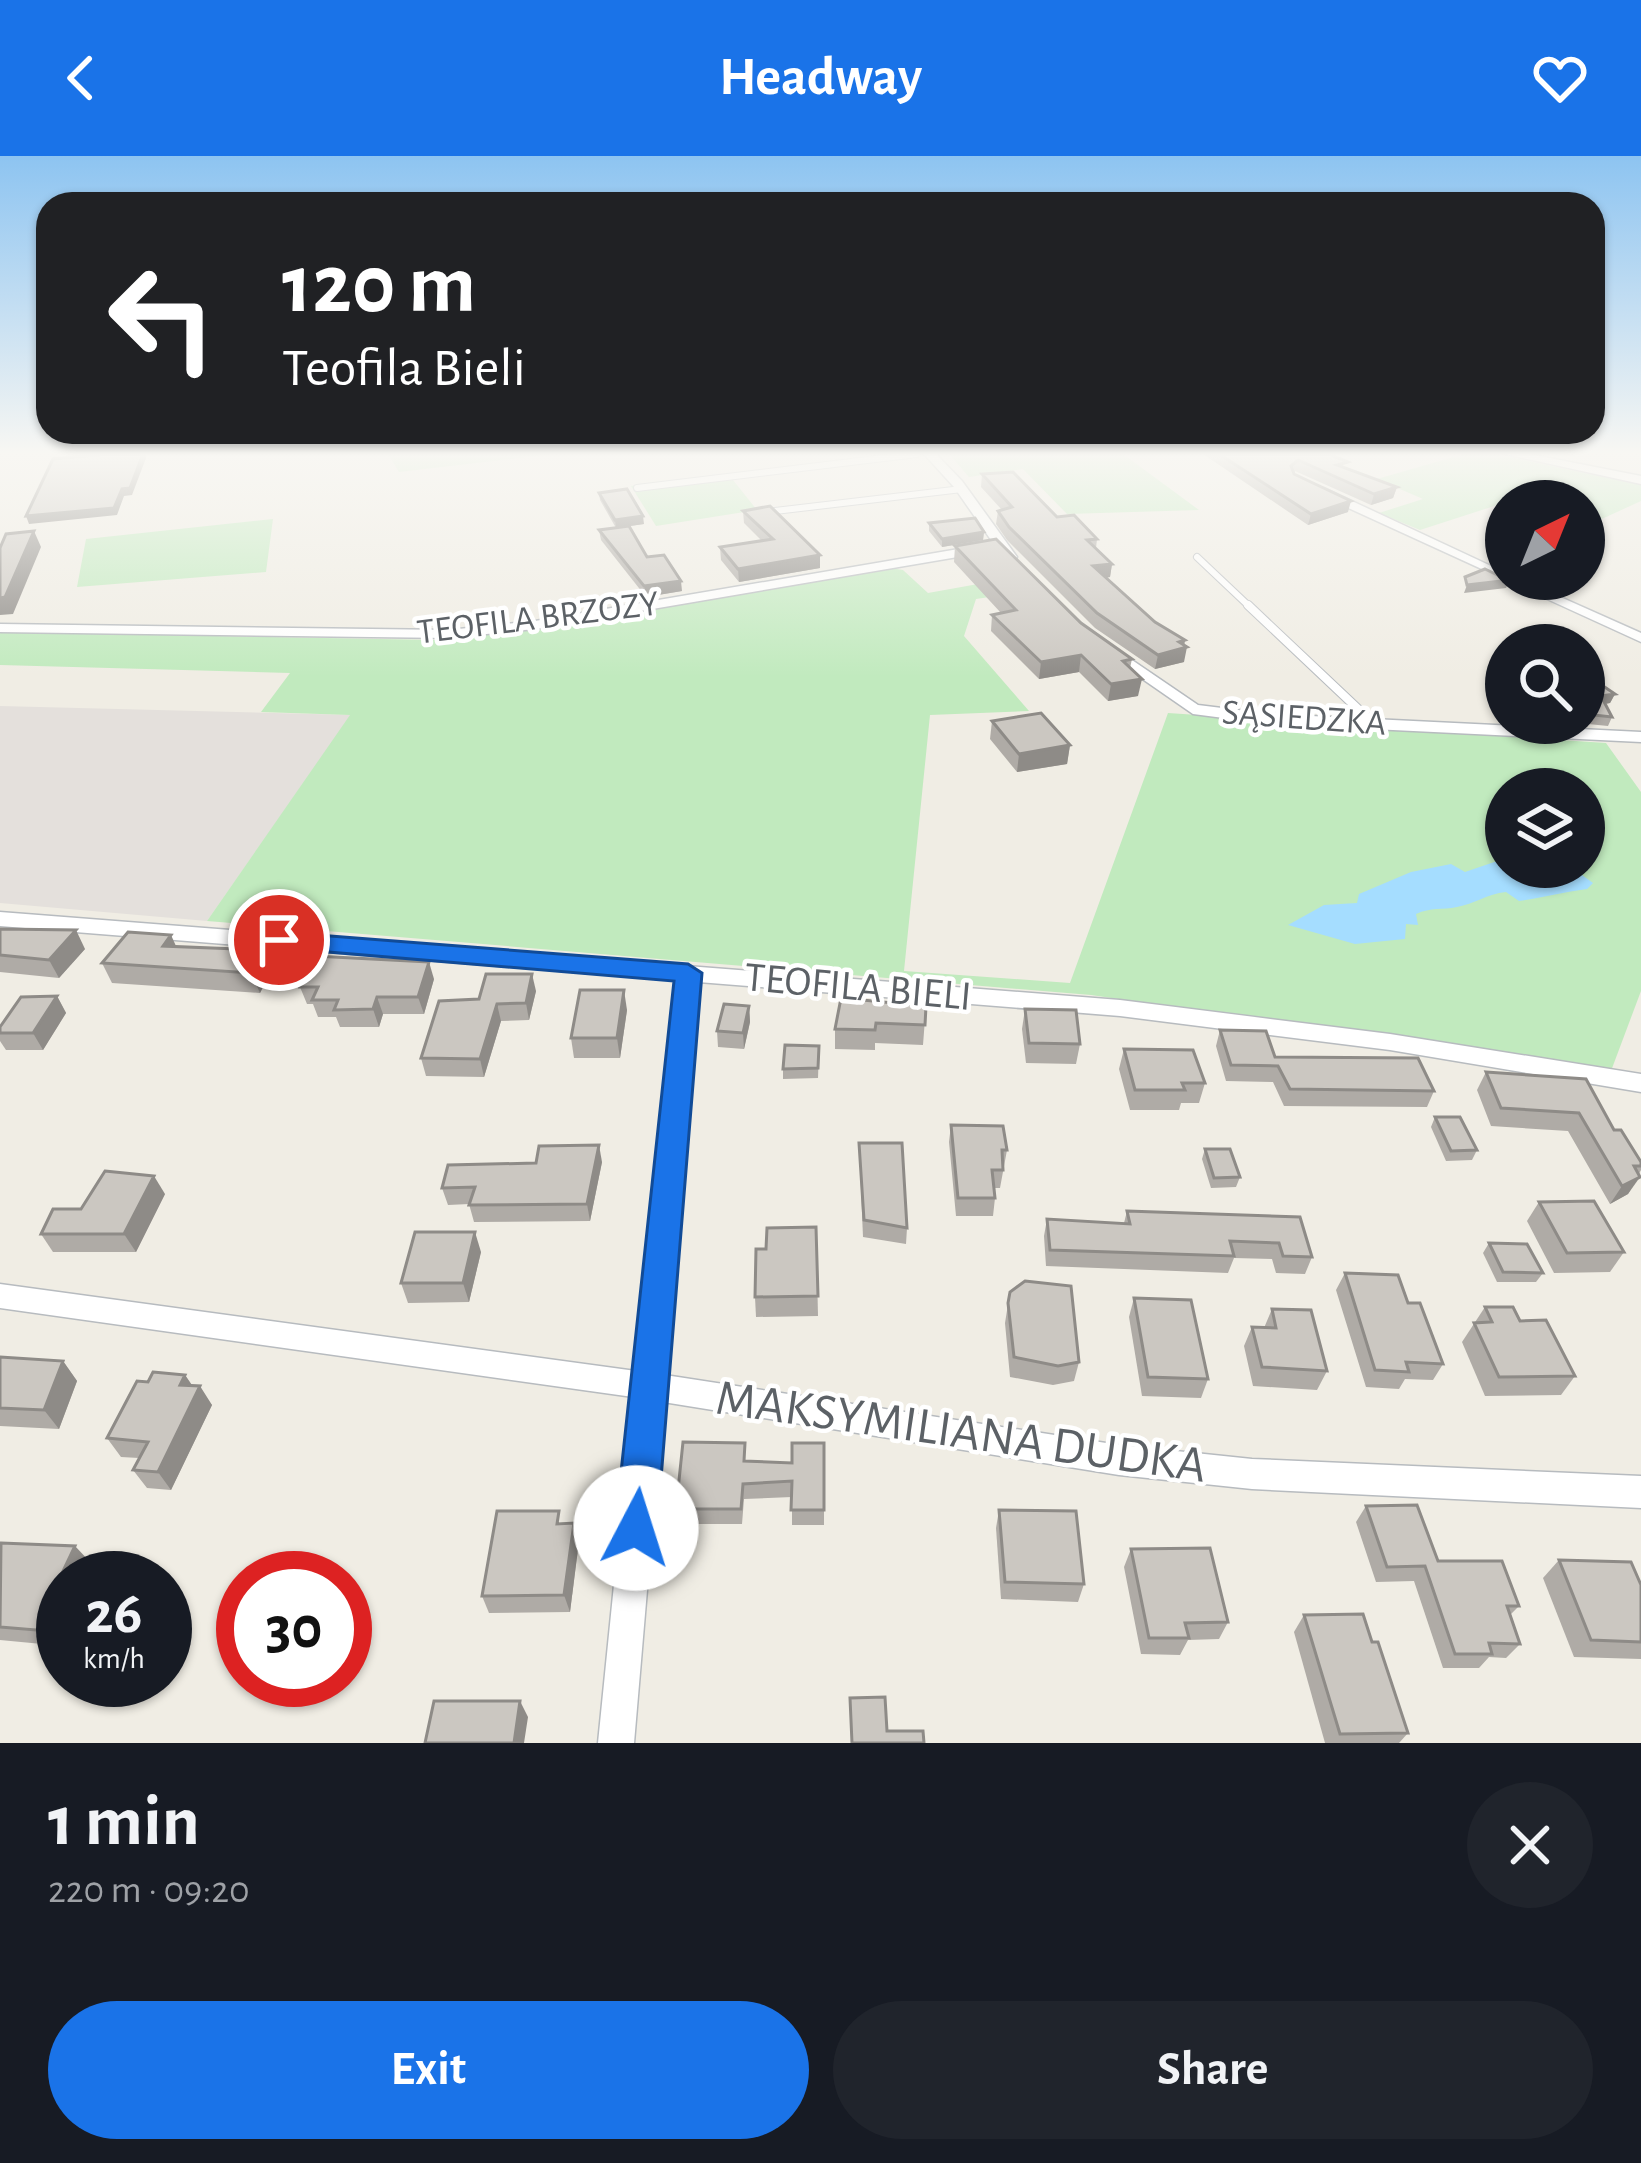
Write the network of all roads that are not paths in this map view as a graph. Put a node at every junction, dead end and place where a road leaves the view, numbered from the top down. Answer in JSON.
{"nodes":[{"id":1,"x":987,"y":528,"type":"edge"},
{"id":2,"x":1401,"y":528,"type":"edge"},
{"id":3,"x":999,"y":546,"type":"junction"},
{"id":4,"x":1197,"y":557,"type":"dead end"},
{"id":5,"x":1485,"y":568,"type":"edge"},
{"id":6,"x":1028,"y":575,"type":"edge"},
{"id":7,"x":1556,"y":600,"type":"edge"},
{"id":8,"x":0,"y":628,"type":"edge"},
{"id":9,"x":1087,"y":634,"type":"edge"},
{"id":10,"x":1641,"y":638,"type":"edge"},
{"id":11,"x":1374,"y":724,"type":"junction"},
{"id":12,"x":1641,"y":737,"type":"edge"},
{"id":13,"x":0,"y":919,"type":"edge"},
{"id":14,"x":688,"y":973,"type":"junction"},
{"id":15,"x":1641,"y":1083,"type":"edge"},
{"id":16,"x":0,"y":1296,"type":"edge"},
{"id":17,"x":649,"y":1386,"type":"junction"},
{"id":18,"x":1641,"y":1492,"type":"edge"},
{"id":19,"x":616,"y":1743,"type":"edge"}],
"edges":[{"from":1,"to":3,"type":"street"},
{"from":2,"to":5,"type":"street"},
{"from":3,"to":6,"type":"street"},
{"from":3,"to":8,"type":"street","name":"TEOFILA BRZOZY"},
{"from":4,"to":11,"type":"lane"},
{"from":7,"to":10,"type":"street"},
{"from":9,"to":11,"type":"street","name":"SĄSIEDZKA"},
{"from":11,"to":12,"type":"street","name":"SĄSIEDZKA"},
{"from":13,"to":14,"type":"street","name":"TEOFILA BIELI"},
{"from":14,"to":15,"type":"street","name":"TEOFILA BIELI"},
{"from":14,"to":17,"type":"street"},
{"from":16,"to":17,"type":"street","name":"MAKSYMILIANA DUDKA"},
{"from":17,"to":18,"type":"street","name":"MAKSYMILIANA DUDKA"},
{"from":17,"to":19,"type":"street"}]}
